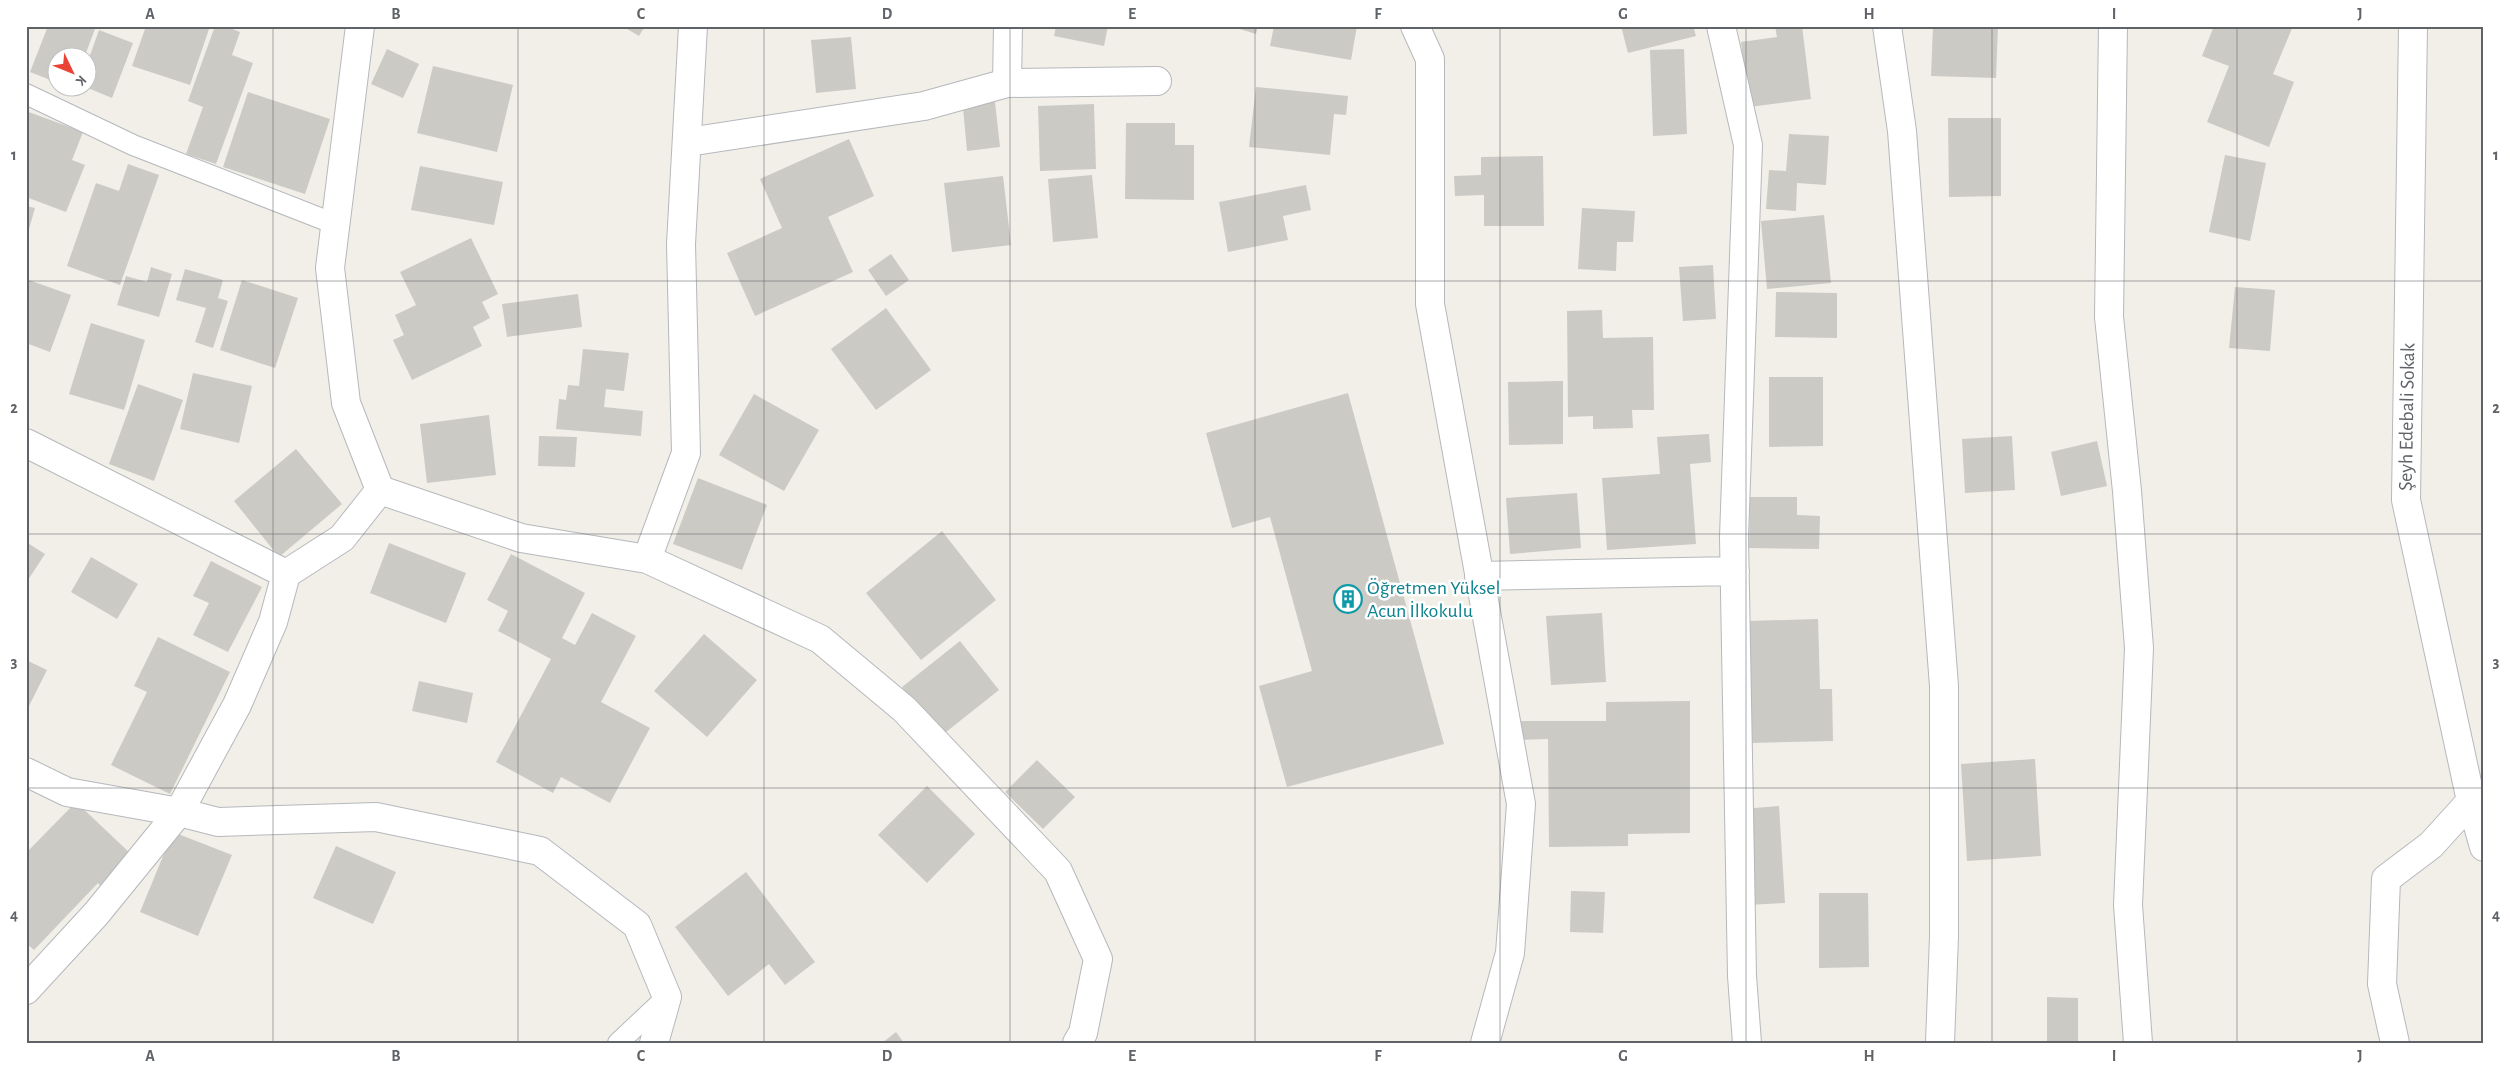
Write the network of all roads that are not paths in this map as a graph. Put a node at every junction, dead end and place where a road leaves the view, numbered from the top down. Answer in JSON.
{"nodes":[{"id":1,"x":360,"y":26,"type":"edge"},
{"id":2,"x":693,"y":26,"type":"edge"},
{"id":3,"x":1008,"y":26,"type":"edge"},
{"id":4,"x":1415,"y":26,"type":"edge"},
{"id":5,"x":1721,"y":26,"type":"edge"},
{"id":6,"x":1887,"y":26,"type":"edge"},
{"id":7,"x":2113,"y":26,"type":"edge"},
{"id":8,"x":2413,"y":26,"type":"edge"},
{"id":9,"x":1156,"y":81,"type":"dead end"},
{"id":10,"x":1007,"y":83,"type":"junction"},
{"id":11,"x":26,"y":94,"type":"edge"},
{"id":12,"x":688,"y":142,"type":"junction"},
{"id":13,"x":335,"y":224,"type":"junction"},
{"id":14,"x":26,"y":443,"type":"edge"},
{"id":15,"x":380,"y":490,"type":"junction"},
{"id":16,"x":648,"y":559,"type":"junction"},
{"id":17,"x":1735,"y":571,"type":"junction"},
{"id":18,"x":286,"y":574,"type":"junction"},
{"id":19,"x":1479,"y":576,"type":"junction"},
{"id":20,"x":26,"y":772,"type":"edge"},
{"id":21,"x":2471,"y":801,"type":"junction"},
{"id":22,"x":179,"y":812,"type":"junction"},
{"id":23,"x":2484,"y":847,"type":"edge"},
{"id":24,"x":26,"y":990,"type":"edge"},
{"id":25,"x":667,"y":997,"type":"junction"},
{"id":26,"x":618,"y":1043,"type":"edge"},
{"id":27,"x":654,"y":1043,"type":"edge"},
{"id":28,"x":1077,"y":1043,"type":"edge"},
{"id":29,"x":1484,"y":1043,"type":"edge"},
{"id":30,"x":1747,"y":1043,"type":"edge"},
{"id":31,"x":1940,"y":1043,"type":"edge"},
{"id":32,"x":2138,"y":1043,"type":"edge"},
{"id":33,"x":2395,"y":1043,"type":"edge"}],
"edges":[{"from":1,"to":13,"type":"street"},
{"from":2,"to":12,"type":"street"},
{"from":3,"to":10,"type":"street"},
{"from":4,"to":19,"type":"street"},
{"from":5,"to":17,"type":"street"},
{"from":6,"to":31,"type":"street"},
{"from":7,"to":32,"type":"street"},
{"from":8,"to":21,"type":"street","name":"Şeyh Edebali Sokak"},
{"from":9,"to":10,"type":"street"},
{"from":10,"to":12,"type":"street"},
{"from":11,"to":13,"type":"lane"},
{"from":12,"to":16,"type":"street"},
{"from":13,"to":15,"type":"street"},
{"from":14,"to":18,"type":"street"},
{"from":15,"to":16,"type":"street"},
{"from":15,"to":18,"type":"street"},
{"from":16,"to":28,"type":"street"},
{"from":17,"to":19,"type":"street"},
{"from":17,"to":30,"type":"street"},
{"from":18,"to":22,"type":"street"},
{"from":19,"to":29,"type":"street"},
{"from":20,"to":22,"type":"street"},
{"from":21,"to":23,"type":"street","name":"Şeyh Edebali Sokak"},
{"from":21,"to":33,"type":"street"},
{"from":22,"to":24,"type":"street"},
{"from":22,"to":25,"type":"street"},
{"from":25,"to":26,"type":"lane"},
{"from":25,"to":27,"type":"street"}]}
